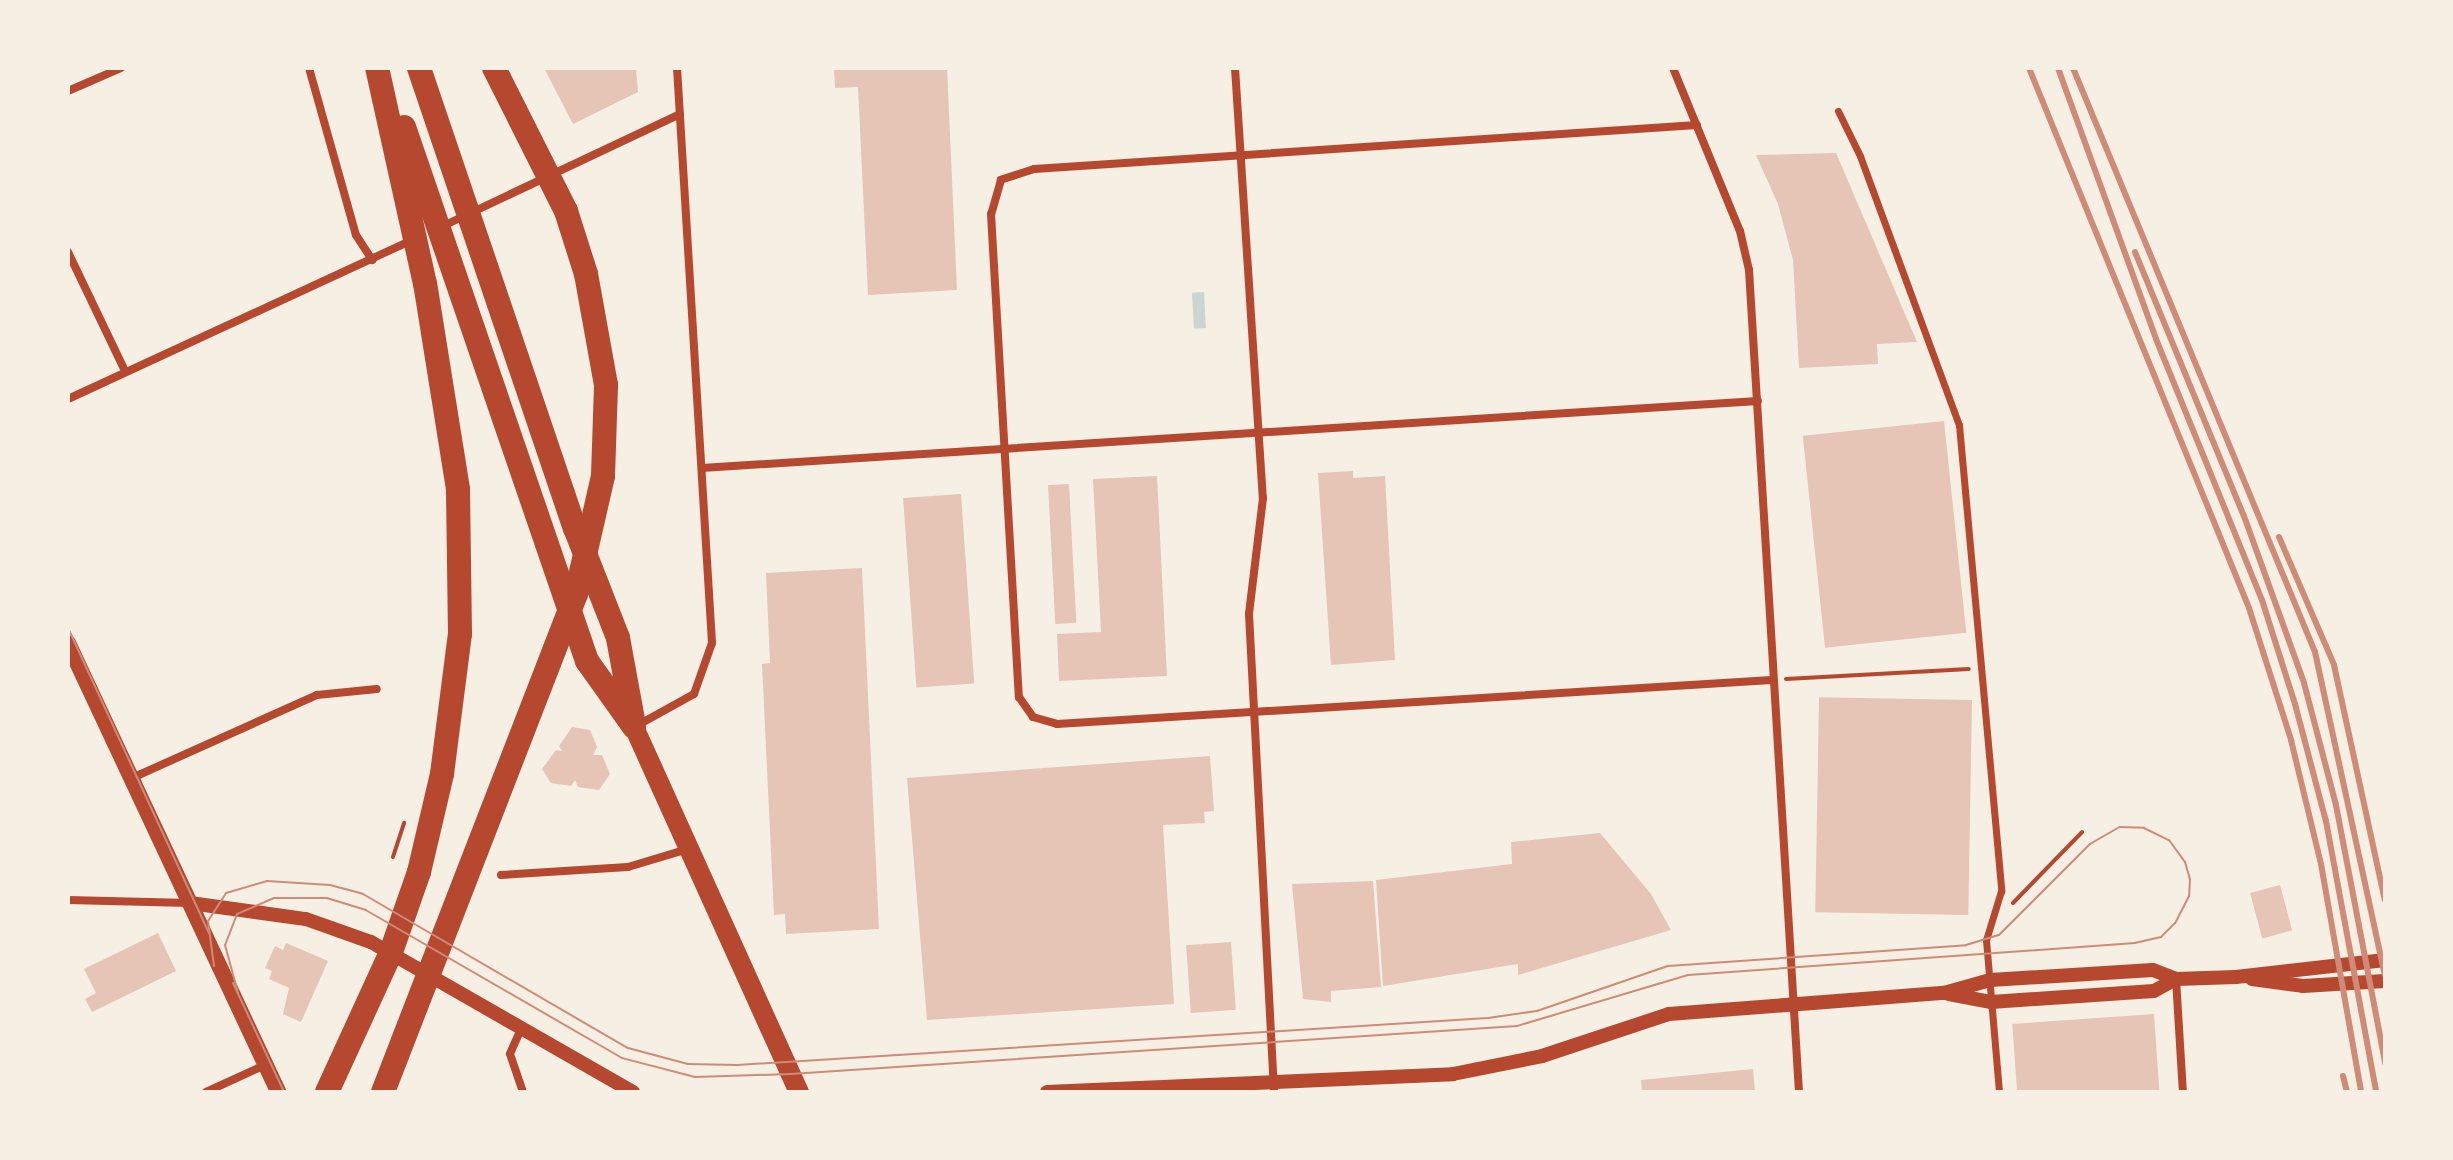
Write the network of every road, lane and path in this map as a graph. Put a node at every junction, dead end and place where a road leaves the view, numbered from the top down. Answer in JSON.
{"nodes":[{"id":1,"x":121,"y":68,"type":"edge"},
{"id":2,"x":309,"y":68,"type":"edge"},
{"id":3,"x":377,"y":68,"type":"edge"},
{"id":4,"x":384,"y":68,"type":"edge"},
{"id":5,"x":419,"y":68,"type":"edge"},
{"id":6,"x":494,"y":68,"type":"edge"},
{"id":7,"x":677,"y":68,"type":"edge"},
{"id":8,"x":1235,"y":68,"type":"edge"},
{"id":9,"x":1673,"y":68,"type":"edge"},
{"id":10,"x":68,"y":91,"type":"edge"},
{"id":11,"x":1838,"y":111,"type":"dead end"},
{"id":12,"x":680,"y":114,"type":"junction"},
{"id":13,"x":1697,"y":125,"type":"junction"},
{"id":14,"x":1241,"y":155,"type":"junction"},
{"id":15,"x":68,"y":252,"type":"edge"},
{"id":16,"x":372,"y":260,"type":"junction"},
{"id":17,"x":125,"y":371,"type":"junction"},
{"id":18,"x":68,"y":399,"type":"edge"},
{"id":19,"x":1758,"y":401,"type":"junction"},
{"id":20,"x":1259,"y":434,"type":"junction"},
{"id":21,"x":1002,"y":449,"type":"junction"},
{"id":22,"x":702,"y":468,"type":"junction"},
{"id":23,"x":69,"y":649,"type":"edge"},
{"id":24,"x":1979,"y":669,"type":"junction"},
{"id":25,"x":1772,"y":680,"type":"junction"},
{"id":26,"x":377,"y":689,"type":"dead end"},
{"id":27,"x":1253,"y":711,"type":"junction"},
{"id":28,"x":634,"y":727,"type":"junction"},
{"id":29,"x":132,"y":778,"type":"junction"},
{"id":30,"x":404,"y":823,"type":"dead end"},
{"id":31,"x":2082,"y":832,"type":"dead end"},
{"id":32,"x":688,"y":849,"type":"junction"},
{"id":33,"x":393,"y":857,"type":"dead end"},
{"id":34,"x":501,"y":875,"type":"dead end"},
{"id":35,"x":68,"y":900,"type":"edge"},
{"id":36,"x":190,"y":903,"type":"junction"},
{"id":37,"x":1991,"y":924,"type":"junction"},
{"id":38,"x":2385,"y":960,"type":"edge"},
{"id":39,"x":2236,"y":977,"type":"junction"},
{"id":40,"x":2176,"y":979,"type":"junction"},
{"id":41,"x":1990,"y":980,"type":"junction"},
{"id":42,"x":2385,"y":981,"type":"edge"},
{"id":43,"x":1944,"y":993,"type":"junction"},
{"id":44,"x":1991,"y":1002,"type":"junction"},
{"id":45,"x":1794,"y":1003,"type":"junction"},
{"id":46,"x":521,"y":1029,"type":"junction"},
{"id":47,"x":265,"y":1065,"type":"junction"},
{"id":48,"x":1274,"y":1086,"type":"edge"},
{"id":49,"x":206,"y":1092,"type":"edge"},
{"id":50,"x":278,"y":1092,"type":"edge"},
{"id":51,"x":327,"y":1092,"type":"edge"},
{"id":52,"x":383,"y":1092,"type":"edge"},
{"id":53,"x":523,"y":1092,"type":"edge"},
{"id":54,"x":633,"y":1092,"type":"edge"},
{"id":55,"x":799,"y":1092,"type":"edge"},
{"id":56,"x":1047,"y":1092,"type":"edge"},
{"id":57,"x":1799,"y":1092,"type":"edge"},
{"id":58,"x":1999,"y":1092,"type":"edge"},
{"id":59,"x":2183,"y":1092,"type":"edge"}],
"edges":[{"from":1,"to":10,"type":"street"},
{"from":2,"to":16,"type":"street"},
{"from":3,"to":51,"type":"highway"},
{"from":4,"to":28,"type":"highway"},
{"from":5,"to":28,"type":"highway"},
{"from":6,"to":52,"type":"highway"},
{"from":7,"to":12,"type":"street"},
{"from":8,"to":14,"type":"street"},
{"from":9,"to":13,"type":"street"},
{"from":11,"to":24,"type":"street"},
{"from":12,"to":16,"type":"street"},
{"from":12,"to":22,"type":"street"},
{"from":13,"to":14,"type":"street"},
{"from":13,"to":19,"type":"street"},
{"from":14,"to":20,"type":"street"},
{"from":14,"to":21,"type":"street"},
{"from":15,"to":17,"type":"street"},
{"from":16,"to":17,"type":"street"},
{"from":17,"to":18,"type":"street"},
{"from":19,"to":20,"type":"street"},
{"from":19,"to":25,"type":"street"},
{"from":20,"to":21,"type":"street"},
{"from":20,"to":27,"type":"street"},
{"from":21,"to":22,"type":"street"},
{"from":21,"to":27,"type":"street"},
{"from":22,"to":28,"type":"street"},
{"from":23,"to":29,"type":"main road"},
{"from":24,"to":25,"type":"path"},
{"from":24,"to":37,"type":"street"},
{"from":25,"to":27,"type":"street"},
{"from":25,"to":45,"type":"street"},
{"from":26,"to":29,"type":"street"},
{"from":27,"to":48,"type":"street"},
{"from":28,"to":32,"type":"main road"},
{"from":29,"to":36,"type":"main road"},
{"from":30,"to":33,"type":"path"},
{"from":31,"to":37,"type":"path"},
{"from":32,"to":34,"type":"street"},
{"from":32,"to":55,"type":"main road"},
{"from":35,"to":36,"type":"street"},
{"from":36,"to":46,"type":"street"},
{"from":36,"to":47,"type":"main road"},
{"from":37,"to":41,"type":"street"},
{"from":38,"to":39,"type":"street"},
{"from":39,"to":40,"type":"street"},
{"from":39,"to":42,"type":"street"},
{"from":40,"to":41,"type":"street"},
{"from":40,"to":44,"type":"street"},
{"from":40,"to":59,"type":"street"},
{"from":41,"to":43,"type":"street"},
{"from":41,"to":44,"type":"street"},
{"from":43,"to":44,"type":"street"},
{"from":43,"to":45,"type":"street"},
{"from":44,"to":58,"type":"street"},
{"from":45,"to":48,"type":"street"},
{"from":45,"to":57,"type":"street"},
{"from":46,"to":53,"type":"street"},
{"from":46,"to":54,"type":"street"},
{"from":47,"to":49,"type":"street"},
{"from":47,"to":50,"type":"main road"},
{"from":48,"to":56,"type":"street"}]}
